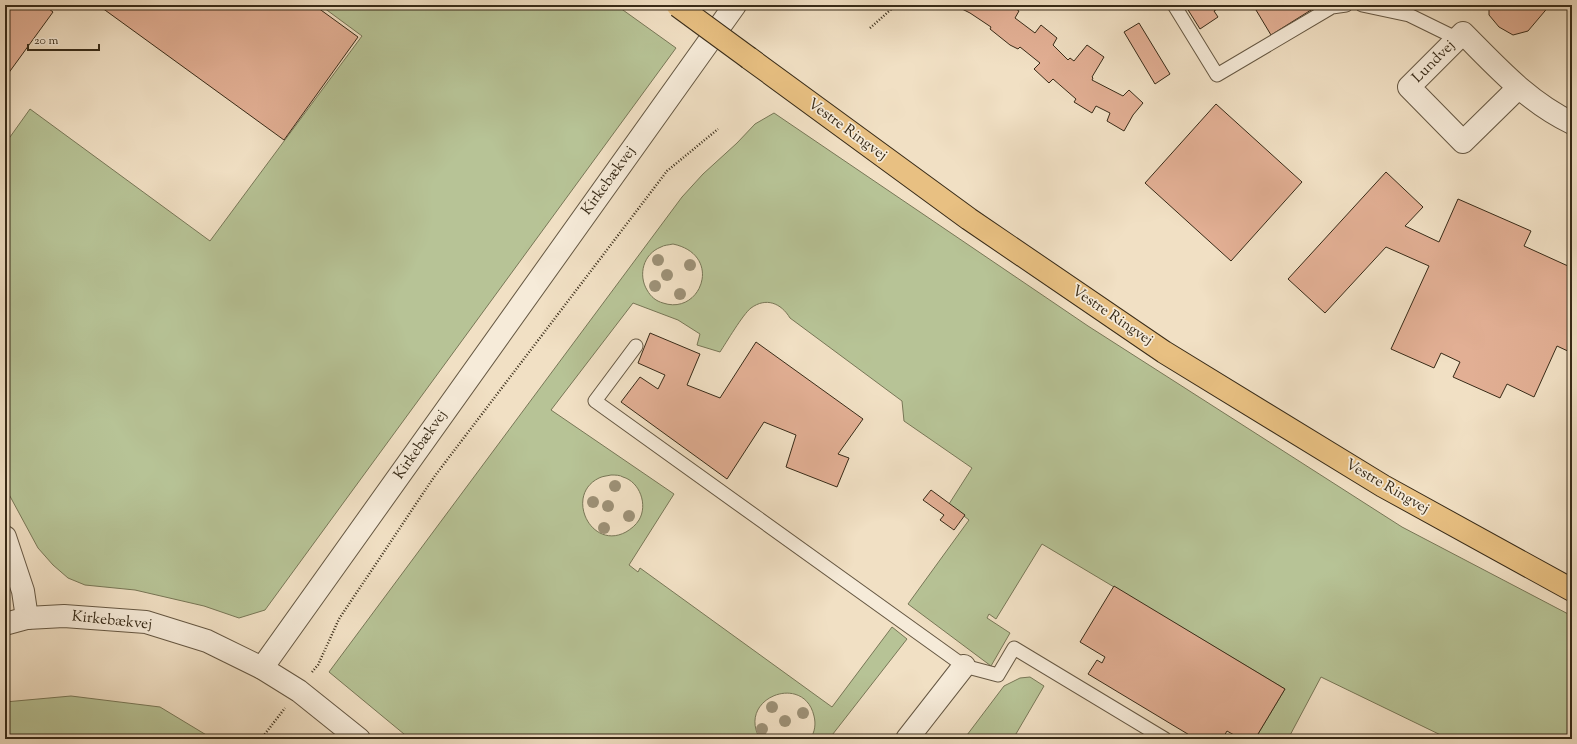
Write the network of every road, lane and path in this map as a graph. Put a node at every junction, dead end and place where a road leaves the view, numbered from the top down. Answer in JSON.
{"nodes":[{"id":1,"x":735,"y":5,"type":"edge"},
{"id":2,"x":896,"y":5,"type":"edge"},
{"id":3,"x":1174,"y":5,"type":"edge"},
{"id":4,"x":1346,"y":5,"type":"edge"},
{"id":5,"x":1362,"y":5,"type":"edge"},
{"id":6,"x":677,"y":6,"type":"edge"},
{"id":7,"x":870,"y":28,"type":"dead end"},
{"id":8,"x":1458,"y":39,"type":"junction"},
{"id":9,"x":1518,"y":88,"type":"junction"},
{"id":10,"x":1572,"y":123,"type":"edge"},
{"id":11,"x":718,"y":129,"type":"dead end"},
{"id":12,"x":636,"y":346,"type":"dead end"},
{"id":13,"x":5,"y":537,"type":"edge"},
{"id":14,"x":1572,"y":590,"type":"edge"},
{"id":15,"x":27,"y":618,"type":"junction"},
{"id":16,"x":5,"y":624,"type":"edge"},
{"id":17,"x":964,"y":666,"type":"junction"},
{"id":18,"x":262,"y":668,"type":"junction"},
{"id":19,"x":298,"y":692,"type":"junction"},
{"id":20,"x":261,"y":739,"type":"edge"},
{"id":21,"x":359,"y":739,"type":"edge"},
{"id":22,"x":906,"y":739,"type":"edge"},
{"id":23,"x":1165,"y":739,"type":"edge"}],
"edges":[{"from":1,"to":18,"type":"street","name":"Kirkebækvej"},
{"from":2,"to":7,"type":"path"},
{"from":3,"to":4,"type":"lane"},
{"from":5,"to":8,"type":"lane"},
{"from":6,"to":14,"type":"main road","name":"Vestre Ringvej","bridge":true},
{"from":8,"to":9,"type":"street","name":"Lundvej"},
{"from":8,"to":9,"type":"street","name":"Lundvej"},
{"from":9,"to":10,"type":"street","name":"Lundvej"},
{"from":11,"to":19,"type":"path"},
{"from":12,"to":17,"type":"lane"},
{"from":13,"to":15,"type":"street"},
{"from":15,"to":16,"type":"street","name":"Kirkebækvej"},
{"from":15,"to":18,"type":"street","name":"Kirkebækvej"},
{"from":17,"to":22,"type":"street"},
{"from":17,"to":23,"type":"lane"},
{"from":18,"to":19,"type":"street"},
{"from":19,"to":20,"type":"path"},
{"from":19,"to":21,"type":"street"}]}
